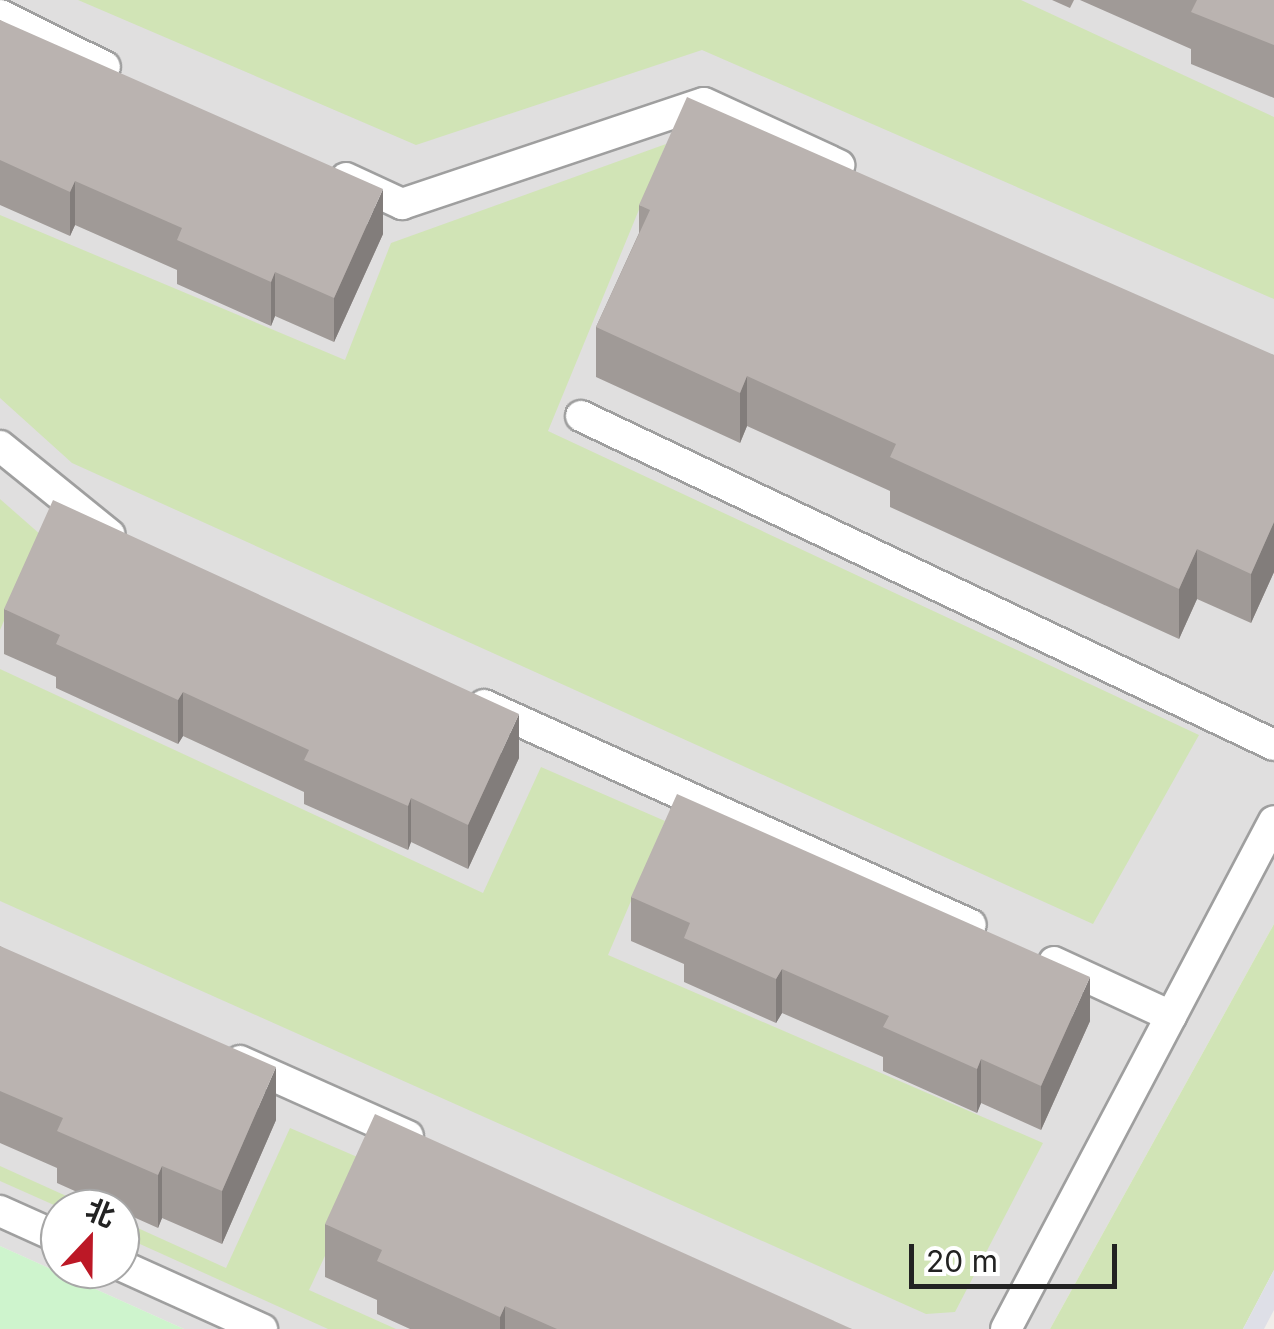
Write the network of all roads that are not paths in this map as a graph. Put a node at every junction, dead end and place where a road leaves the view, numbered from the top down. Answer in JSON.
{"nodes":[{"id":1,"x":0,"y":15,"type":"edge"},
{"id":2,"x":134,"y":81,"type":"edge"},
{"id":3,"x":312,"y":163,"type":"edge"},
{"id":4,"x":864,"y":176,"type":"edge"},
{"id":5,"x":581,"y":416,"type":"dead end"},
{"id":6,"x":0,"y":446,"type":"edge"},
{"id":7,"x":139,"y":548,"type":"edge"},
{"id":8,"x":447,"y":688,"type":"edge"},
{"id":9,"x":1274,"y":745,"type":"edge"},
{"id":10,"x":1274,"y":821,"type":"edge"},
{"id":11,"x":1171,"y":1016,"type":"junction"},
{"id":12,"x":219,"y":1052,"type":"edge"},
{"id":13,"x":438,"y":1150,"type":"edge"},
{"id":14,"x":0,"y":1211,"type":"edge"},
{"id":15,"x":40,"y":1229,"type":"edge"},
{"id":16,"x":140,"y":1274,"type":"edge"},
{"id":17,"x":262,"y":1329,"type":"edge"},
{"id":18,"x":1006,"y":1329,"type":"edge"}],
"edges":[{"from":1,"to":2,"type":"lane"},
{"from":3,"to":4,"type":"lane"},
{"from":5,"to":9,"type":"lane"},
{"from":6,"to":7,"type":"lane"},
{"from":8,"to":11,"type":"lane"},
{"from":10,"to":11,"type":"lane"},
{"from":11,"to":18,"type":"lane"},
{"from":12,"to":13,"type":"lane"},
{"from":14,"to":15,"type":"lane"},
{"from":16,"to":17,"type":"lane"}]}
